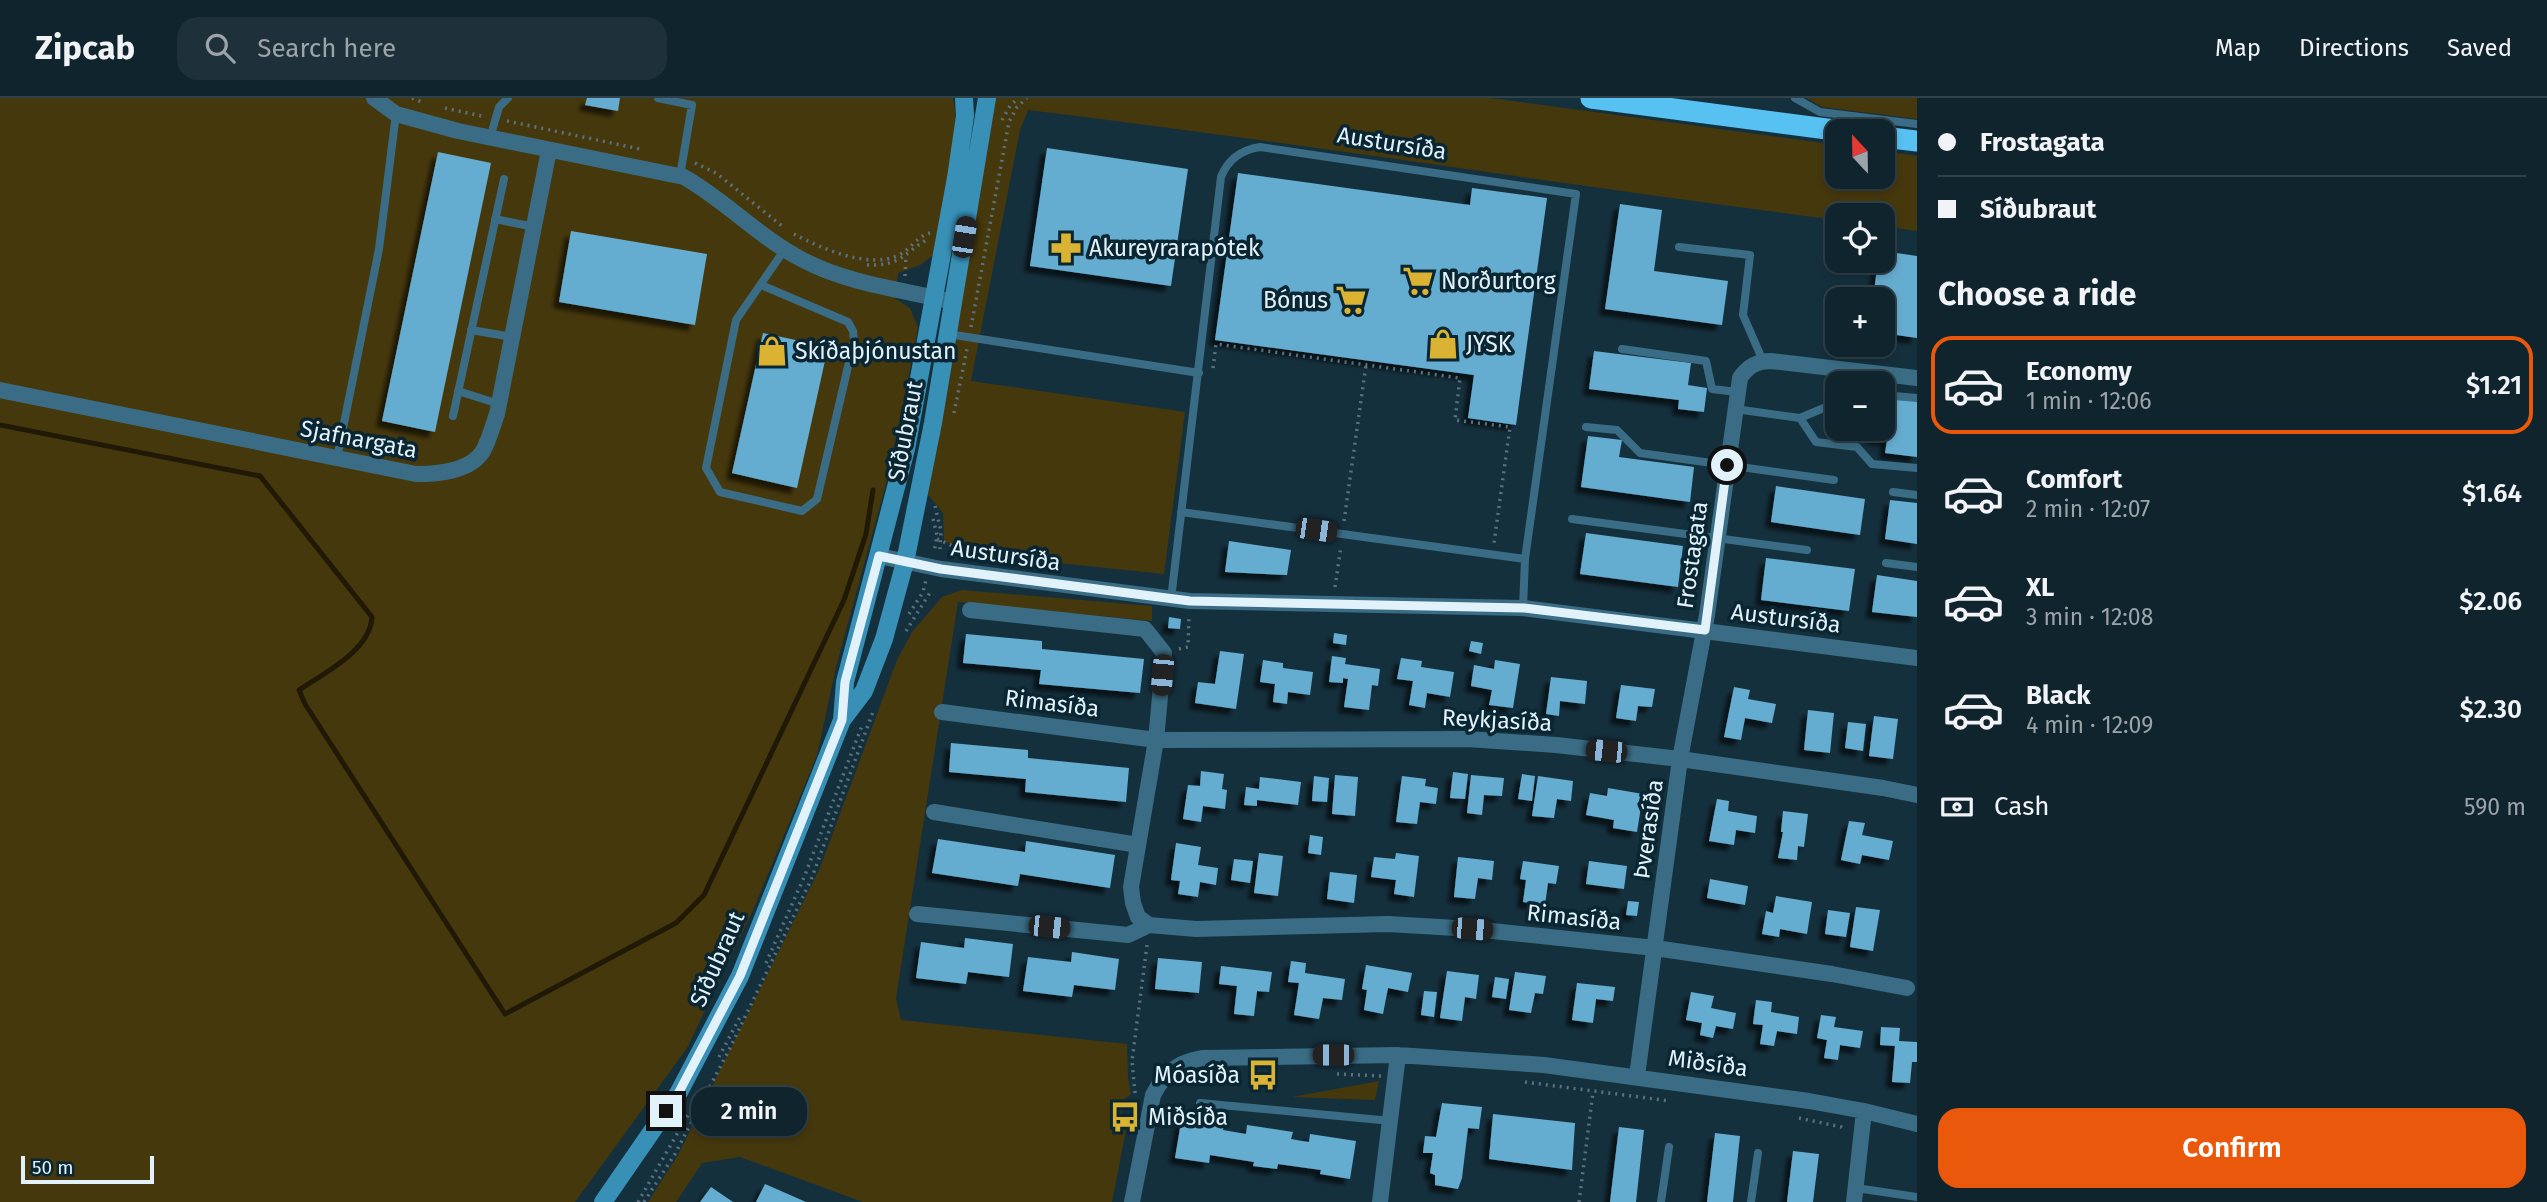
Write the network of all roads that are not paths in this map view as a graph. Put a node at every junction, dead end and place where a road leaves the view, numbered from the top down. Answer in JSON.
{"nodes":[{"id":1,"x":374,"y":98,"type":"edge"},
{"id":2,"x":508,"y":98,"type":"edge"},
{"id":3,"x":658,"y":98,"type":"edge"},
{"id":4,"x":964,"y":98,"type":"edge"},
{"id":5,"x":987,"y":98,"type":"edge"},
{"id":6,"x":1591,"y":98,"type":"edge"},
{"id":7,"x":1796,"y":98,"type":"edge"},
{"id":8,"x":397,"y":114,"type":"junction"},
{"id":9,"x":1917,"y":124,"type":"edge"},
{"id":10,"x":1825,"y":129,"type":"edge"},
{"id":11,"x":490,"y":138,"type":"junction"},
{"id":12,"x":1895,"y":138,"type":"edge"},
{"id":13,"x":1917,"y":141,"type":"edge"},
{"id":14,"x":549,"y":150,"type":"junction"},
{"id":15,"x":680,"y":176,"type":"junction"},
{"id":16,"x":504,"y":179,"type":"dead end"},
{"id":17,"x":495,"y":219,"type":"junction"},
{"id":18,"x":534,"y":226,"type":"junction"},
{"id":19,"x":1679,"y":247,"type":"dead end"},
{"id":20,"x":785,"y":249,"type":"junction"},
{"id":21,"x":761,"y":285,"type":"junction"},
{"id":22,"x":934,"y":298,"type":"junction"},
{"id":23,"x":953,"y":302,"type":"junction"},
{"id":24,"x":471,"y":330,"type":"junction"},
{"id":25,"x":948,"y":334,"type":"junction"},
{"id":26,"x":512,"y":337,"type":"junction"},
{"id":27,"x":1622,"y":349,"type":"dead end"},
{"id":28,"x":1763,"y":361,"type":"junction"},
{"id":29,"x":1199,"y":373,"type":"junction"},
{"id":30,"x":1917,"y":378,"type":"edge"},
{"id":31,"x":0,"y":390,"type":"edge"},
{"id":32,"x":458,"y":391,"type":"junction"},
{"id":33,"x":1737,"y":391,"type":"junction"},
{"id":34,"x":1895,"y":396,"type":"edge"},
{"id":35,"x":1917,"y":398,"type":"edge"},
{"id":36,"x":499,"y":404,"type":"junction"},
{"id":37,"x":1825,"y":407,"type":"edge"},
{"id":38,"x":1735,"y":410,"type":"junction"},
{"id":39,"x":453,"y":416,"type":"dead end"},
{"id":40,"x":1800,"y":418,"type":"junction"},
{"id":41,"x":1586,"y":427,"type":"dead end"},
{"id":42,"x":337,"y":458,"type":"junction"},
{"id":43,"x":1727,"y":465,"type":"junction"},
{"id":44,"x":1917,"y":468,"type":"edge"},
{"id":45,"x":1833,"y":480,"type":"dead end"},
{"id":46,"x":1893,"y":492,"type":"dead end"},
{"id":47,"x":1917,"y":495,"type":"edge"},
{"id":48,"x":1181,"y":512,"type":"junction"},
{"id":49,"x":1572,"y":519,"type":"dead end"},
{"id":50,"x":1718,"y":538,"type":"junction"},
{"id":51,"x":1807,"y":550,"type":"dead end"},
{"id":52,"x":879,"y":556,"type":"junction"},
{"id":53,"x":1525,"y":559,"type":"junction"},
{"id":54,"x":905,"y":562,"type":"junction"},
{"id":55,"x":1886,"y":563,"type":"dead end"},
{"id":56,"x":1917,"y":567,"type":"edge"},
{"id":57,"x":1171,"y":599,"type":"junction"},
{"id":58,"x":1524,"y":608,"type":"junction"},
{"id":59,"x":970,"y":610,"type":"dead end"},
{"id":60,"x":1705,"y":630,"type":"junction"},
{"id":61,"x":1917,"y":658,"type":"edge"},
{"id":62,"x":942,"y":712,"type":"dead end"},
{"id":63,"x":842,"y":720,"type":"junction"},
{"id":64,"x":1156,"y":740,"type":"junction"},
{"id":65,"x":1680,"y":759,"type":"junction"},
{"id":66,"x":1917,"y":795,"type":"edge"},
{"id":67,"x":934,"y":812,"type":"dead end"},
{"id":68,"x":1138,"y":845,"type":"junction"},
{"id":69,"x":917,"y":914,"type":"dead end"},
{"id":70,"x":1149,"y":925,"type":"junction"},
{"id":71,"x":1655,"y":948,"type":"junction"},
{"id":72,"x":1907,"y":988,"type":"dead end"},
{"id":73,"x":1398,"y":1055,"type":"junction"},
{"id":74,"x":1637,"y":1076,"type":"junction"},
{"id":75,"x":1200,"y":1103,"type":"dead end"},
{"id":76,"x":1864,"y":1111,"type":"junction"},
{"id":77,"x":1391,"y":1121,"type":"junction"},
{"id":78,"x":1917,"y":1124,"type":"edge"},
{"id":79,"x":1669,"y":1147,"type":"dead end"},
{"id":80,"x":1758,"y":1153,"type":"dead end"},
{"id":81,"x":1855,"y":1195,"type":"edge"},
{"id":82,"x":1917,"y":1197,"type":"edge"},
{"id":83,"x":603,"y":1202,"type":"edge"},
{"id":84,"x":1132,"y":1202,"type":"edge"},
{"id":85,"x":1380,"y":1202,"type":"edge"},
{"id":86,"x":1661,"y":1202,"type":"edge"},
{"id":87,"x":1751,"y":1202,"type":"edge"}],
"edges":[{"from":1,"to":8,"type":"street"},
{"from":2,"to":11,"type":"lane"},
{"from":3,"to":15,"type":"lane"},
{"from":4,"to":22,"type":"street","name":"Síðubraut"},
{"from":5,"to":23,"type":"street","name":"Síðubraut"},
{"from":6,"to":10,"type":"highway"},
{"from":7,"to":9,"type":"lane"},
{"from":8,"to":11,"type":"street"},
{"from":8,"to":42,"type":"lane"},
{"from":11,"to":14,"type":"street"},
{"from":12,"to":13,"type":"highway"},
{"from":14,"to":15,"type":"street"},
{"from":14,"to":18,"type":"street","name":"Sjafnargata"},
{"from":15,"to":20,"type":"street"},
{"from":16,"to":17,"type":"lane"},
{"from":17,"to":18,"type":"lane"},
{"from":17,"to":24,"type":"lane"},
{"from":18,"to":26,"type":"street","name":"Sjafnargata"},
{"from":19,"to":28,"type":"lane"},
{"from":20,"to":21,"type":"lane"},
{"from":20,"to":22,"type":"street"},
{"from":21,"to":21,"type":"lane"},
{"from":22,"to":23,"type":"street"},
{"from":22,"to":52,"type":"street","name":"Síðubraut"},
{"from":23,"to":25,"type":"street","name":"Síðubraut"},
{"from":24,"to":26,"type":"lane"},
{"from":24,"to":32,"type":"lane"},
{"from":25,"to":29,"type":"lane"},
{"from":25,"to":54,"type":"street","name":"Síðubraut"},
{"from":26,"to":36,"type":"street","name":"Sjafnargata"},
{"from":27,"to":33,"type":"lane"},
{"from":28,"to":30,"type":"street"},
{"from":28,"to":33,"type":"street","name":"Frostagata"},
{"from":29,"to":48,"type":"lane","name":"Austursíða"},
{"from":29,"to":53,"type":"lane","name":"Austursíða"},
{"from":31,"to":42,"type":"street","name":"Sjafnargata"},
{"from":32,"to":36,"type":"lane"},
{"from":32,"to":39,"type":"lane"},
{"from":33,"to":38,"type":"street","name":"Frostagata"},
{"from":34,"to":35,"type":"lane"},
{"from":36,"to":42,"type":"street","name":"Sjafnargata"},
{"from":37,"to":40,"type":"lane"},
{"from":38,"to":40,"type":"lane"},
{"from":38,"to":43,"type":"street","name":"Frostagata"},
{"from":40,"to":44,"type":"lane"},
{"from":41,"to":43,"type":"lane"},
{"from":43,"to":45,"type":"lane"},
{"from":43,"to":50,"type":"street","name":"Frostagata"},
{"from":46,"to":47,"type":"lane"},
{"from":48,"to":53,"type":"lane"},
{"from":48,"to":57,"type":"lane","name":"Austursíða"},
{"from":49,"to":50,"type":"lane"},
{"from":50,"to":51,"type":"lane"},
{"from":50,"to":60,"type":"street","name":"Frostagata"},
{"from":52,"to":54,"type":"street","name":"Austursíða"},
{"from":52,"to":63,"type":"street","name":"Síðubraut"},
{"from":53,"to":58,"type":"lane","name":"Austursíða"},
{"from":54,"to":57,"type":"street","name":"Austursíða"},
{"from":54,"to":63,"type":"street","name":"Síðubraut"},
{"from":55,"to":56,"type":"lane"},
{"from":57,"to":58,"type":"street","name":"Austursíða"},
{"from":58,"to":60,"type":"street","name":"Austursíða"},
{"from":59,"to":64,"type":"street"},
{"from":60,"to":61,"type":"street","name":"Austursíða"},
{"from":60,"to":65,"type":"street","name":"Þverasíða"},
{"from":62,"to":64,"type":"street","name":"Rimasíða"},
{"from":63,"to":83,"type":"street","name":"Síðubraut"},
{"from":64,"to":65,"type":"street","name":"Reykjasíða"},
{"from":64,"to":68,"type":"street"},
{"from":65,"to":66,"type":"street","name":"Reykjasíða"},
{"from":65,"to":71,"type":"street","name":"Þverasíða"},
{"from":67,"to":68,"type":"street"},
{"from":68,"to":70,"type":"street"},
{"from":69,"to":70,"type":"street","name":"Rimasíða"},
{"from":70,"to":71,"type":"street","name":"Rimasíða"},
{"from":71,"to":72,"type":"street","name":"Rimasíða"},
{"from":71,"to":74,"type":"street","name":"Þverasíða"},
{"from":73,"to":74,"type":"street","name":"Miðsíða"},
{"from":73,"to":77,"type":"street"},
{"from":73,"to":84,"type":"street","name":"Miðsíða"},
{"from":74,"to":76,"type":"street","name":"Miðsíða"},
{"from":75,"to":77,"type":"lane"},
{"from":76,"to":78,"type":"street","name":"Miðsíða"},
{"from":76,"to":81,"type":"street"},
{"from":77,"to":85,"type":"street"},
{"from":79,"to":86,"type":"lane"},
{"from":80,"to":87,"type":"lane"},
{"from":81,"to":82,"type":"lane"}]}
